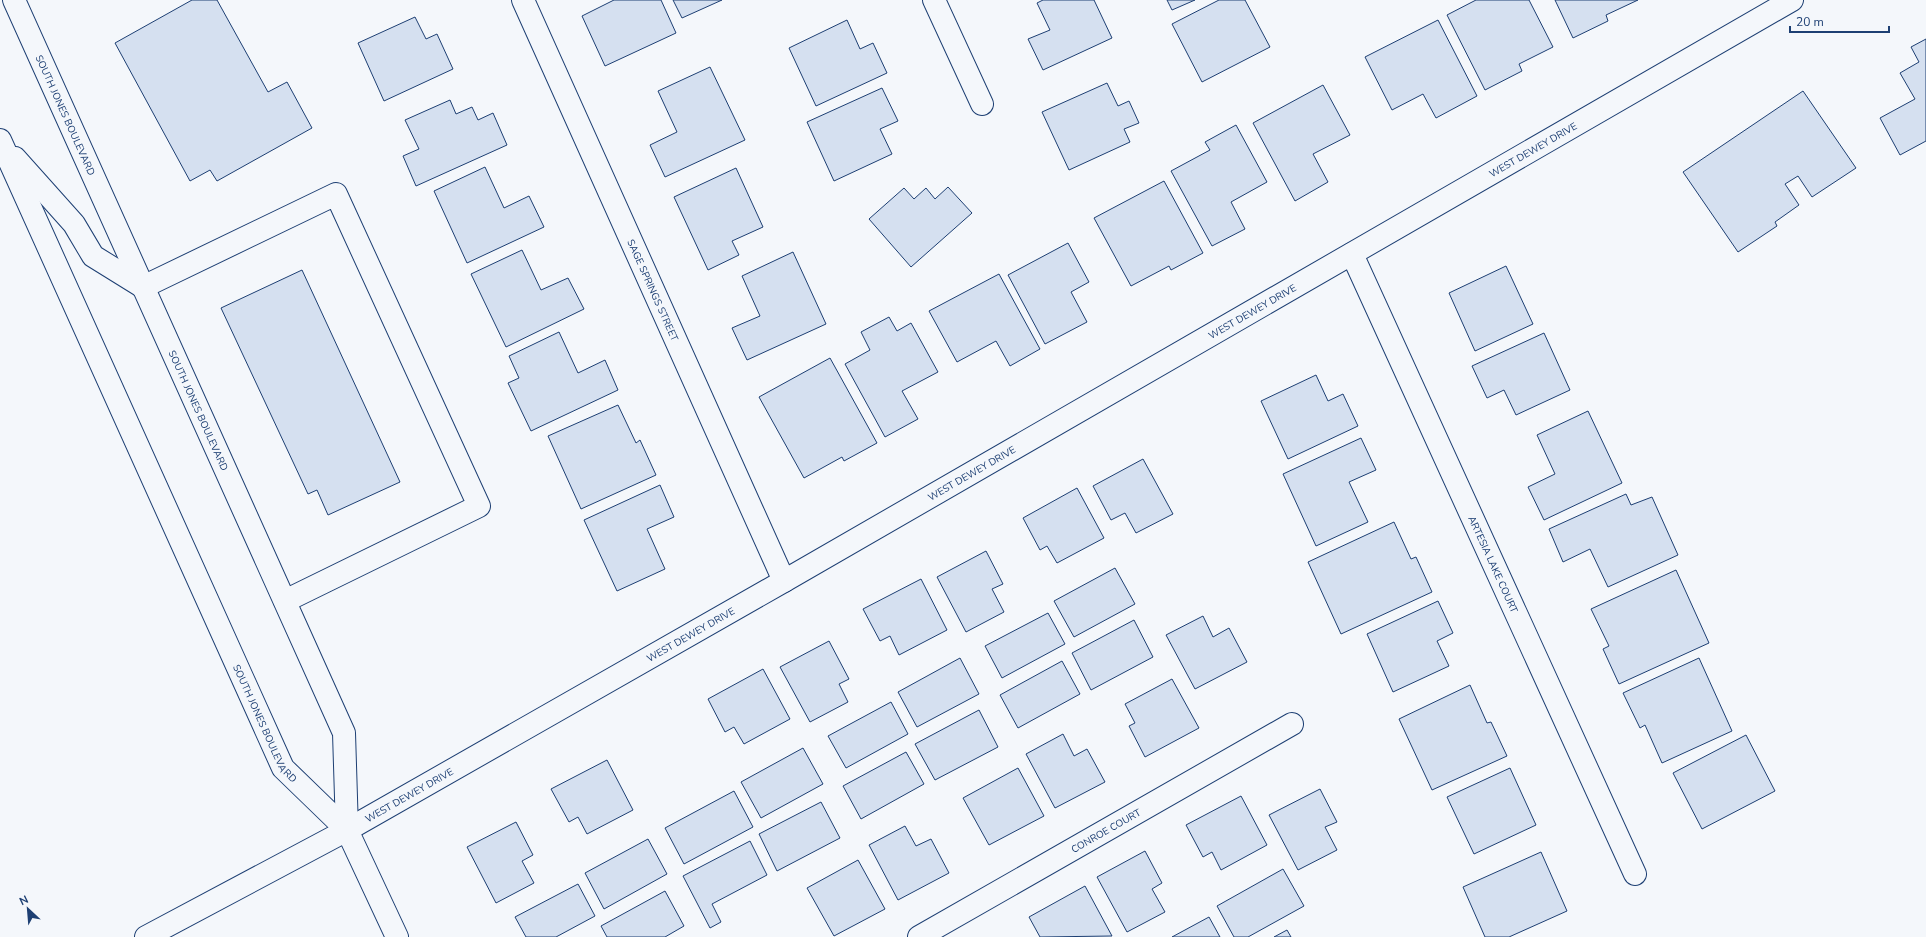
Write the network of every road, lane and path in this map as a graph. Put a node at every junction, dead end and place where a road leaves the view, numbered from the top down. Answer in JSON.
{"nodes":[{"id":1,"x":14,"y":0,"type":"edge"},
{"id":2,"x":523,"y":0,"type":"edge"},
{"id":3,"x":934,"y":0,"type":"edge"},
{"id":4,"x":1792,"y":0,"type":"edge"},
{"id":5,"x":982,"y":104,"type":"dead end"},
{"id":6,"x":0,"y":141,"type":"edge"},
{"id":7,"x":1352,"y":254,"type":"junction"},
{"id":8,"x":143,"y":287,"type":"junction"},
{"id":9,"x":784,"y":581,"type":"junction"},
{"id":10,"x":285,"y":601,"type":"junction"},
{"id":11,"x":1292,"y":724,"type":"dead end"},
{"id":12,"x":347,"y":830,"type":"junction"},
{"id":13,"x":1635,"y":874,"type":"dead end"},
{"id":14,"x":146,"y":937,"type":"edge"},
{"id":15,"x":397,"y":937,"type":"edge"},
{"id":16,"x":919,"y":937,"type":"edge"}],
"edges":[{"from":1,"to":8,"type":"street","name":"SOUTH JONES BOULEVARD"},
{"from":2,"to":9,"type":"street","name":"SAGE SPRINGS STREET"},
{"from":3,"to":5,"type":"street"},
{"from":4,"to":7,"type":"street","name":"WEST DEWEY DRIVE"},
{"from":6,"to":8,"type":"street"},
{"from":6,"to":12,"type":"street","name":"SOUTH JONES BOULEVARD"},
{"from":7,"to":9,"type":"street","name":"WEST DEWEY DRIVE"},
{"from":7,"to":13,"type":"street","name":"ARTESIA LAKE COURT"},
{"from":8,"to":10,"type":"street","name":"SOUTH JONES BOULEVARD"},
{"from":8,"to":10,"type":"street"},
{"from":9,"to":12,"type":"street","name":"WEST DEWEY DRIVE"},
{"from":10,"to":12,"type":"street","name":"SOUTH JONES BOULEVARD"},
{"from":11,"to":16,"type":"street","name":"CONROE COURT"},
{"from":12,"to":14,"type":"street","name":"WEST DEWEY DRIVE"},
{"from":12,"to":15,"type":"street","name":"SOUTH JONES BOULEVARD"}]}
